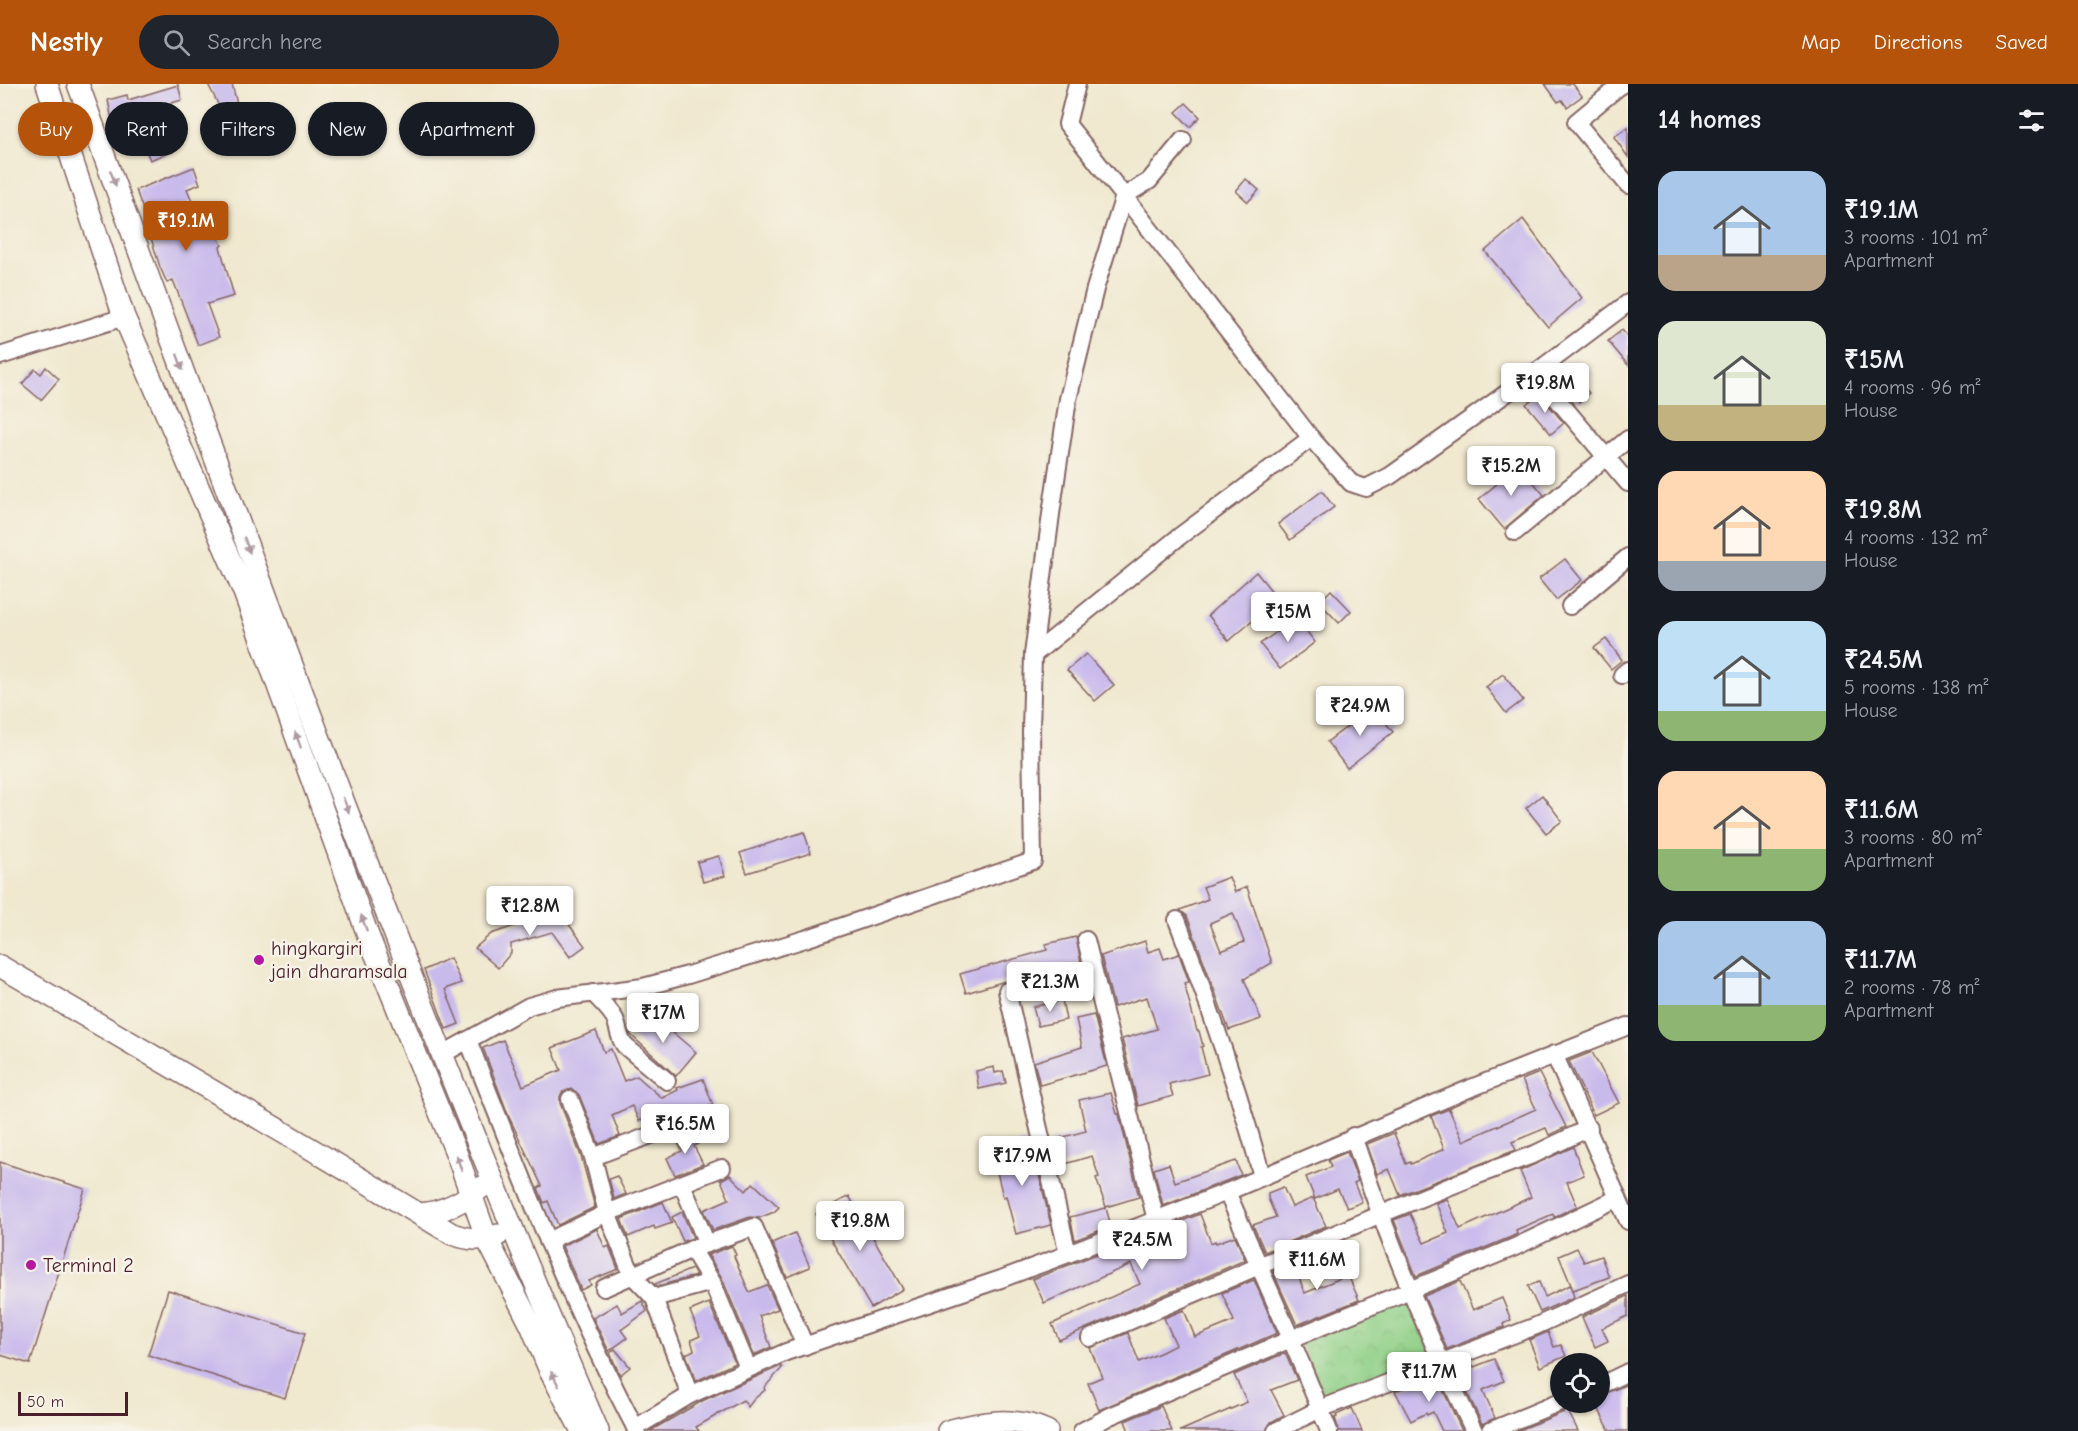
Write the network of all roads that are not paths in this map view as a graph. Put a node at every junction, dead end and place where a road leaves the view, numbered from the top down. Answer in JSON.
{"nodes":[{"id":1,"x":47,"y":84,"type":"edge"},
{"id":2,"x":78,"y":84,"type":"edge"},
{"id":3,"x":1077,"y":84,"type":"edge"},
{"id":4,"x":1622,"y":84,"type":"edge"},
{"id":5,"x":1183,"y":140,"type":"dead end"},
{"id":6,"x":1627,"y":183,"type":"edge"},
{"id":7,"x":1124,"y":196,"type":"junction"},
{"id":8,"x":1628,"y":303,"type":"edge"},
{"id":9,"x":124,"y":317,"type":"junction"},
{"id":10,"x":0,"y":356,"type":"edge"},
{"id":11,"x":1535,"y":374,"type":"junction"},
{"id":12,"x":1311,"y":438,"type":"junction"},
{"id":13,"x":1628,"y":439,"type":"edge"},
{"id":14,"x":1606,"y":458,"type":"junction"},
{"id":15,"x":1628,"y":483,"type":"edge"},
{"id":16,"x":1515,"y":532,"type":"dead end"},
{"id":17,"x":1628,"y":557,"type":"edge"},
{"id":18,"x":1570,"y":606,"type":"dead end"},
{"id":19,"x":1033,"y":655,"type":"junction"},
{"id":20,"x":1177,"y":920,"type":"dead end"},
{"id":21,"x":1086,"y":940,"type":"dead end"},
{"id":22,"x":0,"y":966,"type":"edge"},
{"id":23,"x":1007,"y":992,"type":"dead end"},
{"id":24,"x":593,"y":993,"type":"junction"},
{"id":25,"x":1628,"y":1026,"type":"edge"},
{"id":26,"x":468,"y":1040,"type":"junction"},
{"id":27,"x":442,"y":1054,"type":"junction"},
{"id":28,"x":1554,"y":1054,"type":"junction"},
{"id":29,"x":667,"y":1081,"type":"dead end"},
{"id":30,"x":570,"y":1099,"type":"dead end"},
{"id":31,"x":701,"y":1116,"type":"dead end"},
{"id":32,"x":1589,"y":1128,"type":"junction"},
{"id":33,"x":1353,"y":1136,"type":"junction"},
{"id":34,"x":593,"y":1156,"type":"junction"},
{"id":35,"x":722,"y":1168,"type":"dead end"},
{"id":36,"x":1262,"y":1176,"type":"junction"},
{"id":37,"x":492,"y":1180,"type":"junction"},
{"id":38,"x":682,"y":1184,"type":"junction"},
{"id":39,"x":1227,"y":1192,"type":"junction"},
{"id":40,"x":471,"y":1195,"type":"junction"},
{"id":41,"x":1618,"y":1198,"type":"junction"},
{"id":42,"x":607,"y":1213,"type":"junction"},
{"id":43,"x":420,"y":1214,"type":"junction"},
{"id":44,"x":1379,"y":1215,"type":"junction"},
{"id":45,"x":1156,"y":1220,"type":"junction"},
{"id":46,"x":1628,"y":1221,"type":"edge"},
{"id":47,"x":513,"y":1229,"type":"junction"},
{"id":48,"x":487,"y":1239,"type":"junction"},
{"id":49,"x":548,"y":1240,"type":"junction"},
{"id":50,"x":700,"y":1246,"type":"junction"},
{"id":51,"x":1068,"y":1254,"type":"junction"},
{"id":52,"x":1259,"y":1266,"type":"junction"},
{"id":53,"x":632,"y":1275,"type":"junction"},
{"id":54,"x":712,"y":1282,"type":"junction"},
{"id":55,"x":1628,"y":1284,"type":"edge"},
{"id":56,"x":604,"y":1288,"type":"dead end"},
{"id":57,"x":1410,"y":1291,"type":"junction"},
{"id":58,"x":654,"y":1298,"type":"junction"},
{"id":59,"x":1090,"y":1338,"type":"dead end"},
{"id":60,"x":1291,"y":1339,"type":"junction"},
{"id":61,"x":805,"y":1346,"type":"junction"},
{"id":62,"x":1440,"y":1362,"type":"junction"},
{"id":63,"x":748,"y":1368,"type":"junction"},
{"id":64,"x":1628,"y":1372,"type":"edge"},
{"id":65,"x":1610,"y":1381,"type":"edge"},
{"id":66,"x":690,"y":1395,"type":"junction"},
{"id":67,"x":1550,"y":1406,"type":"edge"},
{"id":68,"x":1320,"y":1410,"type":"junction"},
{"id":69,"x":592,"y":1430,"type":"edge"},
{"id":70,"x":636,"y":1430,"type":"edge"},
{"id":71,"x":948,"y":1431,"type":"edge"},
{"id":72,"x":1047,"y":1431,"type":"edge"},
{"id":73,"x":1082,"y":1431,"type":"edge"},
{"id":74,"x":1276,"y":1431,"type":"edge"},
{"id":75,"x":1329,"y":1431,"type":"edge"},
{"id":76,"x":1474,"y":1431,"type":"edge"},
{"id":77,"x":1490,"y":1431,"type":"edge"}],
"edges":[{"from":1,"to":9,"type":"main road"},
{"from":2,"to":27,"type":"main road","one_way":true},
{"from":3,"to":7,"type":"street"},
{"from":4,"to":6,"type":"street"},
{"from":5,"to":7,"type":"street"},
{"from":7,"to":12,"type":"street"},
{"from":7,"to":19,"type":"street"},
{"from":8,"to":11,"type":"street"},
{"from":9,"to":10,"type":"street"},
{"from":40,"to":9,"type":"main road","one_way":true},
{"from":11,"to":12,"type":"street"},
{"from":11,"to":14,"type":"street"},
{"from":12,"to":19,"type":"street"},
{"from":13,"to":14,"type":"street"},
{"from":14,"to":15,"type":"street"},
{"from":14,"to":16,"type":"street"},
{"from":17,"to":18,"type":"street"},
{"from":19,"to":24,"type":"street"},
{"from":20,"to":36,"type":"street"},
{"from":21,"to":45,"type":"street"},
{"from":22,"to":43,"type":"main road"},
{"from":23,"to":51,"type":"street"},
{"from":24,"to":26,"type":"street"},
{"from":24,"to":29,"type":"street"},
{"from":25,"to":28,"type":"street"},
{"from":26,"to":27,"type":"street"},
{"from":26,"to":49,"type":"street"},
{"from":27,"to":37,"type":"main road"},
{"from":28,"to":32,"type":"street"},
{"from":28,"to":33,"type":"street"},
{"from":30,"to":34,"type":"street"},
{"from":31,"to":34,"type":"street"},
{"from":32,"to":41,"type":"street"},
{"from":32,"to":44,"type":"street"},
{"from":33,"to":36,"type":"street"},
{"from":33,"to":44,"type":"street"},
{"from":34,"to":42,"type":"street"},
{"from":35,"to":38,"type":"street"},
{"from":36,"to":39,"type":"street"},
{"from":37,"to":40,"type":"main road"},
{"from":37,"to":47,"type":"main road"},
{"from":38,"to":42,"type":"street"},
{"from":38,"to":50,"type":"street"},
{"from":39,"to":45,"type":"street"},
{"from":39,"to":52,"type":"street"},
{"from":40,"to":43,"type":"main road"},
{"from":40,"to":48,"type":"main road"},
{"from":41,"to":46,"type":"street"},
{"from":41,"to":57,"type":"street"},
{"from":42,"to":49,"type":"street"},
{"from":42,"to":53,"type":"street"},
{"from":43,"to":48,"type":"main road"},
{"from":44,"to":52,"type":"street"},
{"from":44,"to":57,"type":"street"},
{"from":45,"to":51,"type":"street"},
{"from":47,"to":48,"type":"main road"},
{"from":47,"to":69,"type":"main road"},
{"from":69,"to":48,"type":"main road","one_way":true},
{"from":49,"to":70,"type":"street"},
{"from":50,"to":53,"type":"street"},
{"from":50,"to":54,"type":"street"},
{"from":50,"to":61,"type":"street"},
{"from":51,"to":61,"type":"street"},
{"from":52,"to":59,"type":"street"},
{"from":52,"to":60,"type":"street"},
{"from":53,"to":56,"type":"street"},
{"from":53,"to":58,"type":"street"},
{"from":54,"to":58,"type":"street"},
{"from":54,"to":63,"type":"street"},
{"from":55,"to":62,"type":"street"},
{"from":57,"to":60,"type":"street"},
{"from":57,"to":62,"type":"street"},
{"from":58,"to":66,"type":"street"},
{"from":60,"to":68,"type":"street"},
{"from":60,"to":73,"type":"street"},
{"from":61,"to":63,"type":"street"},
{"from":62,"to":68,"type":"street"},
{"from":62,"to":76,"type":"street"},
{"from":63,"to":66,"type":"street"},
{"from":64,"to":65,"type":"street"},
{"from":66,"to":70,"type":"street"},
{"from":67,"to":77,"type":"street"},
{"from":68,"to":74,"type":"street"},
{"from":68,"to":75,"type":"street"},
{"from":71,"to":72,"type":"main road"}]}
